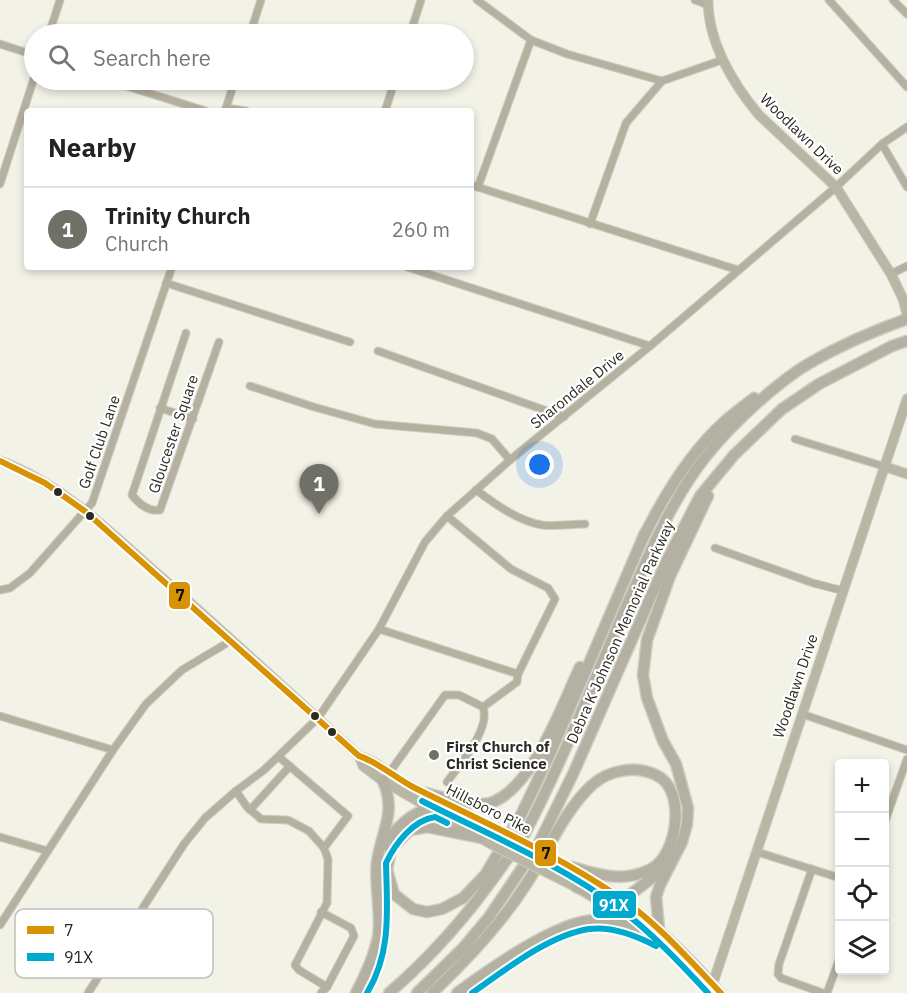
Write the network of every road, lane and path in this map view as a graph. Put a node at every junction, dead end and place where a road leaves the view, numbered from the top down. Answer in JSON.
{"nodes":[{"id":1,"x":60,"y":0,"type":"edge"},
{"id":2,"x":261,"y":0,"type":"edge"},
{"id":3,"x":421,"y":0,"type":"edge"},
{"id":4,"x":477,"y":0,"type":"edge"},
{"id":5,"x":695,"y":0,"type":"edge"},
{"id":6,"x":829,"y":0,"type":"edge"},
{"id":7,"x":894,"y":0,"type":"edge"},
{"id":8,"x":708,"y":3,"type":"edge"},
{"id":9,"x":907,"y":14,"type":"edge"},
{"id":10,"x":52,"y":24,"type":"edge"},
{"id":11,"x":253,"y":24,"type":"edge"},
{"id":12,"x":413,"y":24,"type":"edge"},
{"id":13,"x":531,"y":40,"type":"junction"},
{"id":14,"x":0,"y":44,"type":"edge"},
{"id":15,"x":24,"y":52,"type":"edge"},
{"id":16,"x":722,"y":60,"type":"junction"},
{"id":17,"x":662,"y":81,"type":"junction"},
{"id":18,"x":907,"y":87,"type":"edge"},
{"id":19,"x":30,"y":90,"type":"edge"},
{"id":20,"x":139,"y":90,"type":"edge"},
{"id":21,"x":232,"y":90,"type":"edge"},
{"id":22,"x":392,"y":90,"type":"edge"},
{"id":23,"x":24,"y":108,"type":"edge"},
{"id":24,"x":196,"y":108,"type":"edge"},
{"id":25,"x":226,"y":108,"type":"edge"},
{"id":26,"x":386,"y":108,"type":"edge"},
{"id":27,"x":24,"y":109,"type":"edge"},
{"id":28,"x":907,"y":127,"type":"edge"},
{"id":29,"x":882,"y":144,"type":"junction"},
{"id":30,"x":0,"y":184,"type":"edge"},
{"id":31,"x":475,"y":186,"type":"edge"},
{"id":32,"x":836,"y":187,"type":"junction"},
{"id":33,"x":907,"y":187,"type":"edge"},
{"id":34,"x":590,"y":224,"type":"junction"},
{"id":35,"x":907,"y":266,"type":"edge"},
{"id":36,"x":171,"y":270,"type":"edge"},
{"id":37,"x":416,"y":270,"type":"edge"},
{"id":38,"x":738,"y":270,"type":"junction"},
{"id":39,"x":891,"y":274,"type":"junction"},
{"id":40,"x":166,"y":283,"type":"junction"},
{"id":41,"x":907,"y":317,"type":"edge"},
{"id":42,"x":186,"y":333,"type":"dead end"},
{"id":43,"x":907,"y":341,"type":"edge"},
{"id":44,"x":219,"y":342,"type":"dead end"},
{"id":45,"x":350,"y":342,"type":"dead end"},
{"id":46,"x":650,"y":346,"type":"junction"},
{"id":47,"x":378,"y":351,"type":"dead end"},
{"id":48,"x":807,"y":364,"type":"junction"},
{"id":49,"x":250,"y":386,"type":"dead end"},
{"id":50,"x":907,"y":399,"type":"edge"},
{"id":51,"x":160,"y":408,"type":"junction"},
{"id":52,"x":564,"y":417,"type":"junction"},
{"id":53,"x":193,"y":419,"type":"junction"},
{"id":54,"x":795,"y":439,"type":"dead end"},
{"id":55,"x":734,"y":455,"type":"junction"},
{"id":56,"x":510,"y":460,"type":"junction"},
{"id":57,"x":0,"y":461,"type":"edge"},
{"id":58,"x":886,"y":467,"type":"junction"},
{"id":59,"x":907,"y":474,"type":"edge"},
{"id":60,"x":476,"y":490,"type":"junction"},
{"id":61,"x":85,"y":511,"type":"junction"},
{"id":62,"x":447,"y":516,"type":"junction"},
{"id":63,"x":585,"y":524,"type":"dead end"},
{"id":64,"x":645,"y":533,"type":"junction"},
{"id":65,"x":715,"y":548,"type":"dead end"},
{"id":66,"x":0,"y":590,"type":"edge"},
{"id":67,"x":844,"y":591,"type":"junction"},
{"id":68,"x":379,"y":629,"type":"junction"},
{"id":69,"x":232,"y":640,"type":"junction"},
{"id":70,"x":518,"y":674,"type":"junction"},
{"id":71,"x":483,"y":707,"type":"junction"},
{"id":72,"x":802,"y":714,"type":"junction"},
{"id":73,"x":0,"y":716,"type":"edge"},
{"id":74,"x":318,"y":718,"type":"junction"},
{"id":75,"x":113,"y":750,"type":"junction"},
{"id":76,"x":907,"y":750,"type":"edge"},
{"id":77,"x":279,"y":757,"type":"junction"},
{"id":78,"x":907,"y":759,"type":"edge"},
{"id":79,"x":289,"y":765,"type":"junction"},
{"id":80,"x":386,"y":777,"type":"junction"},
{"id":81,"x":447,"y":782,"type":"dead end"},
{"id":82,"x":236,"y":791,"type":"junction"},
{"id":83,"x":426,"y":793,"type":"junction"},
{"id":84,"x":428,"y":808,"type":"junction"},
{"id":85,"x":250,"y":810,"type":"junction"},
{"id":86,"x":889,"y":813,"type":"edge"},
{"id":87,"x":0,"y":837,"type":"edge"},
{"id":88,"x":491,"y":837,"type":"junction"},
{"id":89,"x":520,"y":841,"type":"joint"},
{"id":90,"x":324,"y":848,"type":"junction"},
{"id":91,"x":48,"y":851,"type":"junction"},
{"id":92,"x":380,"y":851,"type":"junction"},
{"id":93,"x":757,"y":852,"type":"junction"},
{"id":94,"x":669,"y":865,"type":"junction"},
{"id":95,"x":572,"y":867,"type":"junction"},
{"id":96,"x":812,"y":869,"type":"junction"},
{"id":97,"x":835,"y":876,"type":"edge"},
{"id":98,"x":576,"y":887,"type":"junction"},
{"id":99,"x":623,"y":900,"type":"junction"},
{"id":100,"x":142,"y":909,"type":"edge"},
{"id":101,"x":321,"y":912,"type":"junction"},
{"id":102,"x":0,"y":925,"type":"edge"},
{"id":103,"x":655,"y":931,"type":"junction"},
{"id":104,"x":835,"y":969,"type":"edge"},
{"id":105,"x":98,"y":978,"type":"edge"},
{"id":106,"x":713,"y":983,"type":"junction"},
{"id":107,"x":324,"y":990,"type":"edge"},
{"id":108,"x":88,"y":993,"type":"edge"},
{"id":109,"x":356,"y":993,"type":"edge"},
{"id":110,"x":389,"y":993,"type":"edge"},
{"id":111,"x":417,"y":993,"type":"edge"},
{"id":112,"x":432,"y":993,"type":"edge"},
{"id":113,"x":457,"y":993,"type":"edge"},
{"id":114,"x":722,"y":993,"type":"edge"},
{"id":115,"x":825,"y":993,"type":"edge"}],
"edges":[{"from":1,"to":10,"type":"street"},
{"from":2,"to":11,"type":"street"},
{"from":3,"to":12,"type":"street"},
{"from":4,"to":13,"type":"street"},
{"from":5,"to":8,"type":"street"},
{"from":6,"to":18,"type":"street"},
{"from":7,"to":9,"type":"street"},
{"from":8,"to":16,"type":"main road","name":"Woodlawn Drive"},
{"from":13,"to":17,"type":"street"},
{"from":13,"to":31,"type":"street"},
{"from":14,"to":15,"type":"street"},
{"from":16,"to":17,"type":"street"},
{"from":16,"to":32,"type":"main road","name":"Woodlawn Drive"},
{"from":17,"to":34,"type":"street"},
{"from":19,"to":23,"type":"street"},
{"from":20,"to":24,"type":"street"},
{"from":21,"to":25,"type":"street"},
{"from":22,"to":26,"type":"street"},
{"from":27,"to":30,"type":"street"},
{"from":28,"to":29,"type":"street","name":"Sharondale Drive"},
{"from":29,"to":32,"type":"street","name":"Sharondale Drive"},
{"from":29,"to":33,"type":"street"},
{"from":31,"to":34,"type":"street"},
{"from":32,"to":38,"type":"street","name":"Sharondale Drive"},
{"from":32,"to":39,"type":"main road","name":"Woodlawn Drive"},
{"from":34,"to":38,"type":"street"},
{"from":35,"to":39,"type":"street"},
{"from":36,"to":40,"type":"street","name":"Golf Club Lane"},
{"from":37,"to":46,"type":"street"},
{"from":38,"to":46,"type":"street","name":"Sharondale Drive"},
{"from":39,"to":41,"type":"main road","name":"Woodlawn Drive"},
{"from":40,"to":45,"type":"street"},
{"from":40,"to":61,"type":"street","name":"Golf Club Lane"},
{"from":41,"to":48,"type":"highway","name":"Debra K Johnson Memorial Parkway"},
{"from":42,"to":51,"type":"street","name":"Gloucester Square"},
{"from":43,"to":55,"type":"highway","name":"Debra K Johnson Memorial Parkway"},
{"from":44,"to":53,"type":"street","name":"Gloucester Square"},
{"from":46,"to":52,"type":"street","name":"Sharondale Drive"},
{"from":47,"to":52,"type":"street"},
{"from":48,"to":64,"type":"highway"},
{"from":48,"to":110,"type":"highway","name":"Debra K Johnson Memorial Parkway"},
{"from":49,"to":56,"type":"street"},
{"from":50,"to":58,"type":"main road","name":"Woodlawn Drive"},
{"from":51,"to":53,"type":"street"},
{"from":51,"to":53,"type":"street","name":"Gloucester Square"},
{"from":52,"to":56,"type":"street","name":"Sharondale Drive"},
{"from":54,"to":58,"type":"street"},
{"from":55,"to":94,"type":"highway"},
{"from":55,"to":111,"type":"highway","name":"Debra K Johnson Memorial Parkway"},
{"from":56,"to":60,"type":"street","name":"Sharondale Drive"},
{"from":57,"to":61,"type":"main road","name":"Hillsboro Pike"},
{"from":58,"to":59,"type":"main road"},
{"from":58,"to":67,"type":"main road","name":"Woodlawn Drive"},
{"from":60,"to":62,"type":"street","name":"Sharondale Drive"},
{"from":60,"to":63,"type":"street"},
{"from":61,"to":66,"type":"street","name":"Golf Club Lane"},
{"from":61,"to":69,"type":"main road","name":"Hillsboro Pike"},
{"from":62,"to":68,"type":"street","name":"Sharondale Drive"},
{"from":62,"to":70,"type":"street"},
{"from":64,"to":83,"type":"highway"},
{"from":64,"to":88,"type":"highway"},
{"from":65,"to":67,"type":"street"},
{"from":67,"to":72,"type":"main road","name":"Woodlawn Drive"},
{"from":68,"to":70,"type":"street"},
{"from":68,"to":74,"type":"street","name":"Sharondale Drive"},
{"from":69,"to":74,"type":"main road","name":"Hillsboro Pike"},
{"from":69,"to":75,"type":"street"},
{"from":70,"to":71,"type":"street"},
{"from":71,"to":80,"type":"street"},
{"from":71,"to":81,"type":"street"},
{"from":72,"to":76,"type":"street"},
{"from":72,"to":93,"type":"main road","name":"Woodlawn Drive"},
{"from":73,"to":75,"type":"street"},
{"from":74,"to":77,"type":"street","name":"Sharondale Drive"},
{"from":74,"to":80,"type":"main road","name":"Hillsboro Pike"},
{"from":75,"to":91,"type":"street"},
{"from":77,"to":79,"type":"street"},
{"from":77,"to":82,"type":"street","name":"Sharondale Drive"},
{"from":78,"to":86,"type":"street"},
{"from":79,"to":85,"type":"street"},
{"from":79,"to":90,"type":"street"},
{"from":80,"to":83,"type":"main road","name":"Hillsboro Pike"},
{"from":80,"to":84,"type":"main road","name":"Hillsboro Pike"},
{"from":80,"to":92,"type":"highway"},
{"from":82,"to":85,"type":"street"},
{"from":82,"to":100,"type":"street","name":"Sharondale Drive"},
{"from":83,"to":88,"type":"main road","name":"Hillsboro Pike"},
{"from":84,"to":88,"type":"highway"},
{"from":84,"to":92,"type":"highway"},
{"from":85,"to":90,"type":"street"},
{"from":87,"to":91,"type":"street"},
{"from":88,"to":89,"type":"highway","bridge":true},
{"from":88,"to":98,"type":"main road","name":"Hillsboro Pike","bridge":true},
{"from":89,"to":95,"type":"main road","name":"Hillsboro Pike","bridge":true},
{"from":90,"to":101,"type":"street"},
{"from":91,"to":102,"type":"street"},
{"from":92,"to":109,"type":"highway"},
{"from":93,"to":96,"type":"street"},
{"from":93,"to":106,"type":"main road","name":"Woodlawn Drive"},
{"from":94,"to":99,"type":"highway"},
{"from":94,"to":103,"type":"highway"},
{"from":95,"to":99,"type":"main road","name":"Hillsboro Pike"},
{"from":95,"to":112,"type":"highway"},
{"from":96,"to":97,"type":"street"},
{"from":96,"to":115,"type":"street"},
{"from":98,"to":99,"type":"highway"},
{"from":98,"to":103,"type":"main road","name":"Hillsboro Pike"},
{"from":99,"to":103,"type":"main road","name":"Hillsboro Pike"},
{"from":101,"to":107,"type":"street"},
{"from":101,"to":107,"type":"street"},
{"from":103,"to":106,"type":"main road","name":"Hillsboro Pike"},
{"from":103,"to":113,"type":"highway"},
{"from":104,"to":115,"type":"street"},
{"from":105,"to":108,"type":"street","name":"Sharondale Drive"},
{"from":106,"to":114,"type":"main road","name":"Hillsboro Pike"}]}
